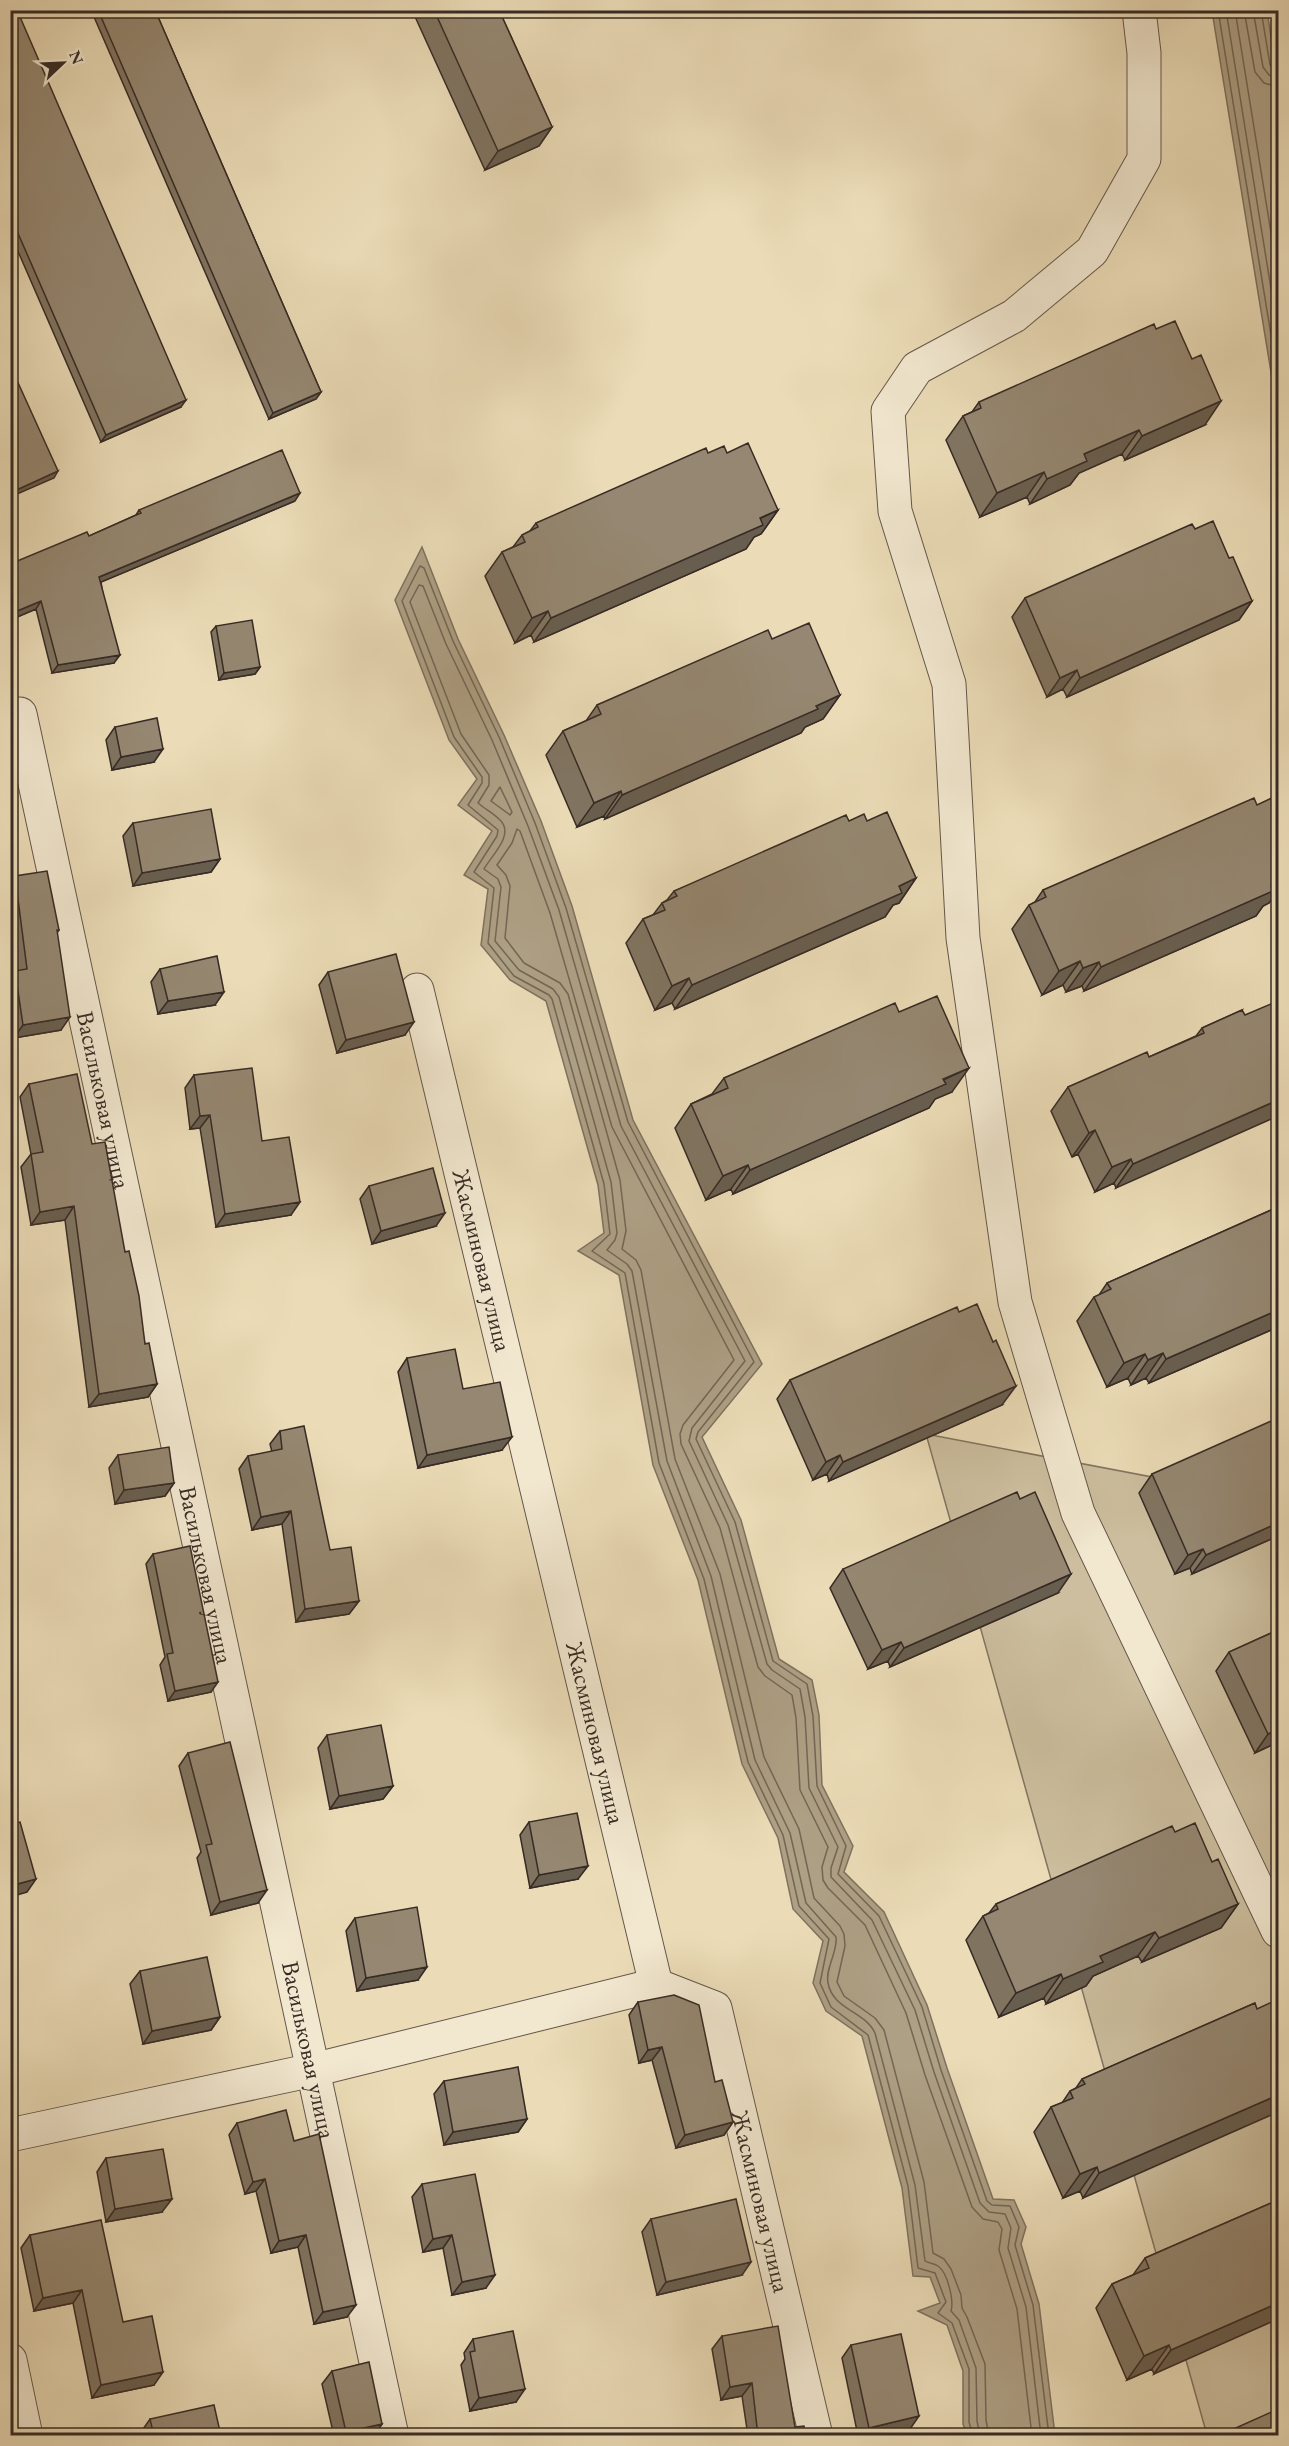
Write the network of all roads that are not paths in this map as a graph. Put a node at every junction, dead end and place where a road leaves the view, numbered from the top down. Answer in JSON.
{"nodes":[{"id":1,"x":1138,"y":10,"type":"edge"},
{"id":2,"x":15,"y":715,"type":"edge"},
{"id":3,"x":417,"y":990,"type":"dead end"},
{"id":4,"x":1278,"y":1931,"type":"edge"},
{"id":5,"x":656,"y":1985,"type":"junction"},
{"id":6,"x":313,"y":2070,"type":"junction"},
{"id":7,"x":10,"y":2135,"type":"edge"},
{"id":8,"x":10,"y":2361,"type":"edge"},
{"id":9,"x":26,"y":2436,"type":"edge"},
{"id":10,"x":392,"y":2436,"type":"edge"},
{"id":11,"x":816,"y":2436,"type":"edge"}],
"edges":[{"from":1,"to":4,"type":"street"},
{"from":2,"to":6,"type":"street","name":"Васильковая улица"},
{"from":3,"to":5,"type":"street","name":"Жасминовая улица"},
{"from":5,"to":6,"type":"street"},
{"from":5,"to":11,"type":"street","name":"Жасминовая улица"},
{"from":6,"to":7,"type":"street"},
{"from":6,"to":10,"type":"street","name":"Васильковая улица"},
{"from":8,"to":9,"type":"street"}]}
